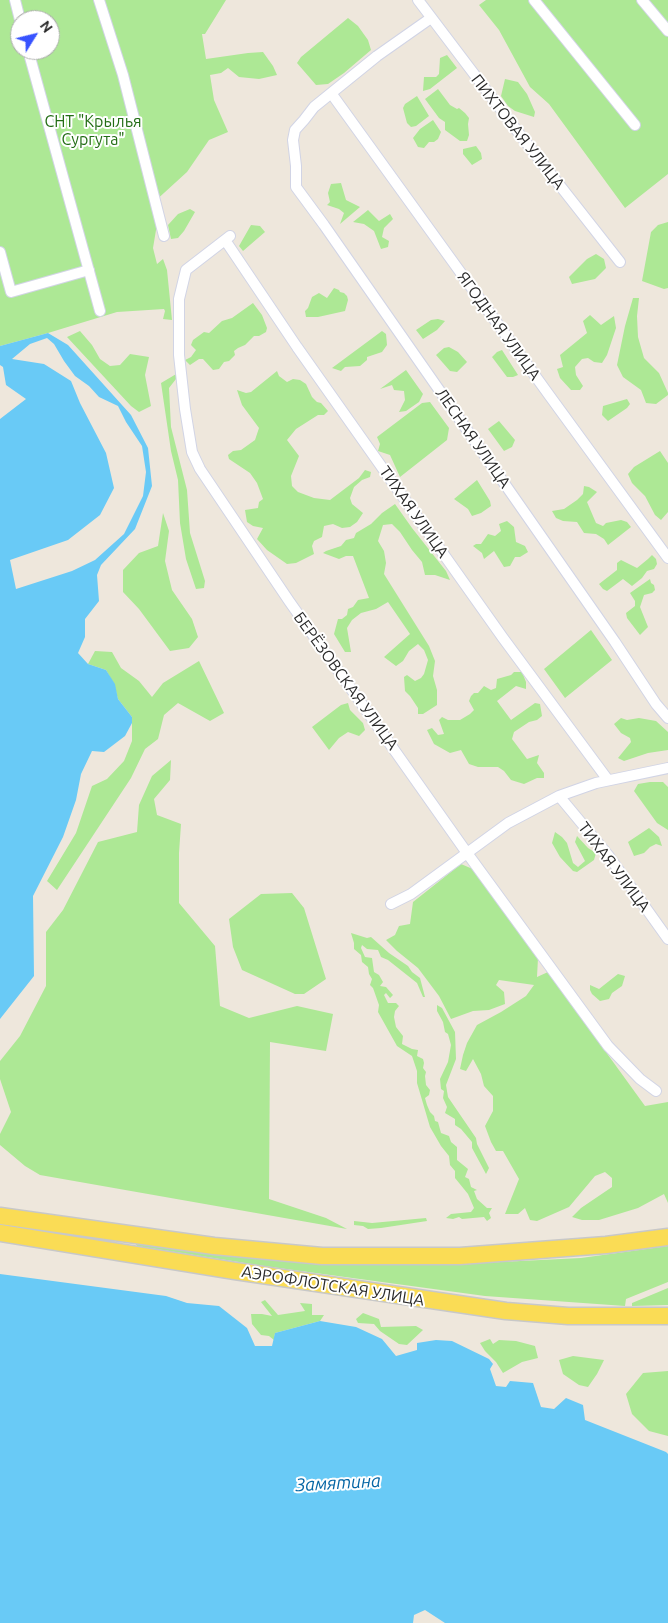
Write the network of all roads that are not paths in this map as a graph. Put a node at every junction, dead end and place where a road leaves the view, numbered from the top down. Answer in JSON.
{"nodes":[{"id":1,"x":99,"y":0,"type":"edge"},
{"id":2,"x":418,"y":0,"type":"edge"},
{"id":3,"x":534,"y":0,"type":"edge"},
{"id":4,"x":642,"y":0,"type":"edge"},
{"id":5,"x":431,"y":18,"type":"junction"},
{"id":6,"x":668,"y":31,"type":"edge"},
{"id":7,"x":31,"y":60,"type":"edge"},
{"id":8,"x":332,"y":93,"type":"junction"},
{"id":9,"x":635,"y":125,"type":"dead end"},
{"id":10,"x":164,"y":236,"type":"dead end"},
{"id":11,"x":227,"y":238,"type":"joint"},
{"id":12,"x":0,"y":252,"type":"edge"},
{"id":13,"x":620,"y":262,"type":"dead end"},
{"id":14,"x":89,"y":270,"type":"junction"},
{"id":15,"x":100,"y":311,"type":"dead end"},
{"id":16,"x":668,"y":558,"type":"edge"},
{"id":17,"x":668,"y":718,"type":"edge"},
{"id":18,"x":668,"y":768,"type":"edge"},
{"id":19,"x":608,"y":780,"type":"junction"},
{"id":20,"x":558,"y":796,"type":"junction"},
{"id":21,"x":468,"y":853,"type":"junction"},
{"id":22,"x":391,"y":904,"type":"dead end"},
{"id":23,"x":668,"y":939,"type":"edge"},
{"id":24,"x":656,"y":1091,"type":"dead end"},
{"id":25,"x":0,"y":1216,"type":"edge"},
{"id":26,"x":0,"y":1233,"type":"edge"},
{"id":27,"x":668,"y":1237,"type":"edge"},
{"id":28,"x":668,"y":1316,"type":"edge"}],
"edges":[{"from":1,"to":10,"type":"street"},
{"from":2,"to":5,"type":"street","name":"ПИХТОВАЯ УЛИЦА"},
{"from":3,"to":9,"type":"street"},
{"from":4,"to":6,"type":"street"},
{"from":5,"to":8,"type":"street","name":"ЛЕСНАЯ УЛИЦА"},
{"from":5,"to":13,"type":"street","name":"ПИХТОВАЯ УЛИЦА"},
{"from":7,"to":14,"type":"street"},
{"from":8,"to":16,"type":"street","name":"ЯГОДНАЯ УЛИЦА"},
{"from":8,"to":17,"type":"street","name":"ЛЕСНАЯ УЛИЦА"},
{"from":11,"to":19,"type":"street","name":"ТИХАЯ УЛИЦА"},
{"from":11,"to":21,"type":"street","name":"БЕРЁЗОВСКАЯ УЛИЦА"},
{"from":12,"to":14,"type":"street"},
{"from":14,"to":15,"type":"street"},
{"from":18,"to":19,"type":"street"},
{"from":19,"to":20,"type":"street"},
{"from":20,"to":21,"type":"street"},
{"from":20,"to":23,"type":"street","name":"ТИХАЯ УЛИЦА"},
{"from":21,"to":22,"type":"street"},
{"from":21,"to":24,"type":"street","name":"БЕРЁЗОВСКАЯ УЛИЦА"},
{"from":25,"to":27,"type":"main road","name":"АЭРОФЛОТСКАЯ УЛИЦА"},
{"from":26,"to":28,"type":"main road","name":"АЭРОФЛОТСКАЯ УЛИЦА"}]}
